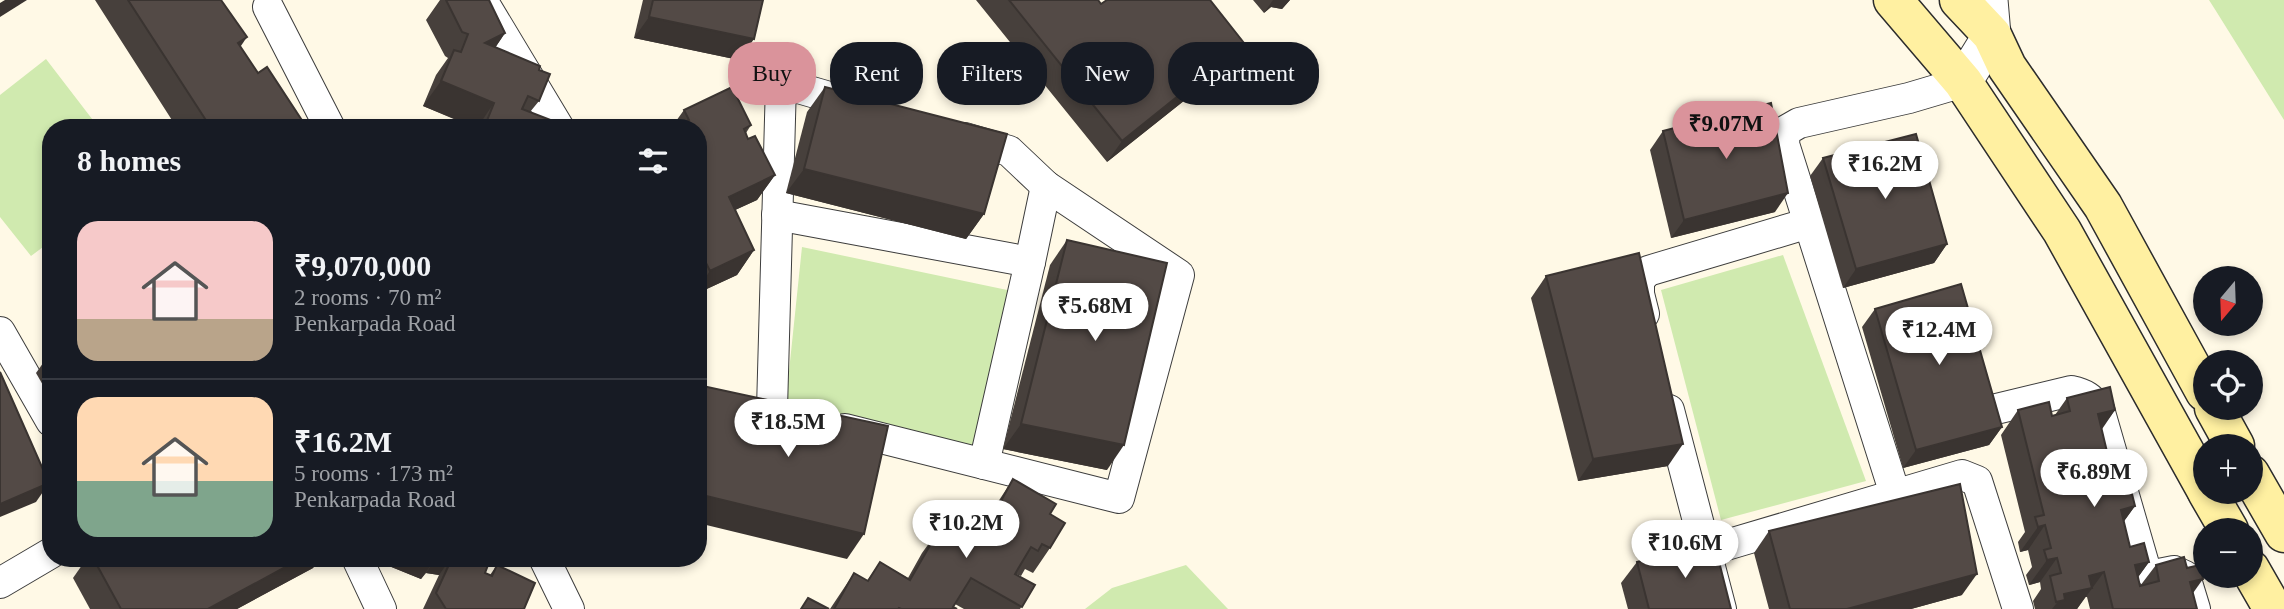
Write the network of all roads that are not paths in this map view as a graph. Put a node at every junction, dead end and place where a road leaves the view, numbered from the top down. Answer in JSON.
{"nodes":[{"id":1,"x":482,"y":0,"type":"edge"},
{"id":2,"x":1893,"y":0,"type":"edge"},
{"id":3,"x":1959,"y":0,"type":"edge"},
{"id":4,"x":268,"y":7,"type":"dead end"},
{"id":5,"x":1990,"y":18,"type":"edge"},
{"id":6,"x":1963,"y":82,"type":"junction"},
{"id":7,"x":888,"y":115,"type":"edge"},
{"id":8,"x":325,"y":119,"type":"edge"},
{"id":9,"x":554,"y":119,"type":"edge"},
{"id":10,"x":942,"y":131,"type":"edge"},
{"id":11,"x":1046,"y":186,"type":"junction"},
{"id":12,"x":777,"y":215,"type":"junction"},
{"id":13,"x":1809,"y":223,"type":"junction"},
{"id":14,"x":1030,"y":262,"type":"junction"},
{"id":15,"x":0,"y":332,"type":"edge"},
{"id":16,"x":1649,"y":335,"type":"edge"},
{"id":17,"x":2193,"y":370,"type":"edge"},
{"id":18,"x":1664,"y":389,"type":"edge"},
{"id":19,"x":42,"y":405,"type":"edge"},
{"id":20,"x":1992,"y":410,"type":"edge"},
{"id":21,"x":984,"y":464,"type":"junction"},
{"id":22,"x":2193,"y":466,"type":"edge"},
{"id":23,"x":1895,"y":494,"type":"junction"},
{"id":24,"x":2263,"y":497,"type":"edge"},
{"id":25,"x":2284,"y":533,"type":"edge"},
{"id":26,"x":1706,"y":551,"type":"junction"},
{"id":27,"x":42,"y":558,"type":"edge"},
{"id":28,"x":361,"y":567,"type":"edge"},
{"id":29,"x":548,"y":567,"type":"edge"},
{"id":30,"x":0,"y":583,"type":"edge"},
{"id":31,"x":2261,"y":588,"type":"edge"},
{"id":32,"x":380,"y":609,"type":"edge"},
{"id":33,"x":569,"y":609,"type":"edge"},
{"id":34,"x":1721,"y":609,"type":"edge"},
{"id":35,"x":2018,"y":609,"type":"edge"},
{"id":36,"x":2195,"y":609,"type":"edge"},
{"id":37,"x":2273,"y":609,"type":"edge"}],
"edges":[{"from":1,"to":9,"type":"street"},
{"from":2,"to":6,"type":"main road"},
{"from":3,"to":5,"type":"main road"},
{"from":4,"to":8,"type":"street"},
{"from":5,"to":6,"type":"street"},
{"from":5,"to":17,"type":"main road"},
{"from":6,"to":13,"type":"street"},
{"from":6,"to":22,"type":"main road"},
{"from":7,"to":12,"type":"street"},
{"from":10,"to":11,"type":"street"},
{"from":11,"to":14,"type":"street"},
{"from":11,"to":21,"type":"street"},
{"from":12,"to":14,"type":"street"},
{"from":12,"to":21,"type":"street"},
{"from":13,"to":16,"type":"street"},
{"from":13,"to":23,"type":"street"},
{"from":14,"to":21,"type":"street"},
{"from":15,"to":19,"type":"street"},
{"from":18,"to":26,"type":"street"},
{"from":20,"to":36,"type":"street"},
{"from":23,"to":26,"type":"street"},
{"from":23,"to":35,"type":"street"},
{"from":24,"to":25,"type":"main road"},
{"from":26,"to":34,"type":"street"},
{"from":27,"to":30,"type":"street"},
{"from":28,"to":32,"type":"street"},
{"from":29,"to":33,"type":"street"},
{"from":31,"to":37,"type":"main road"}]}
